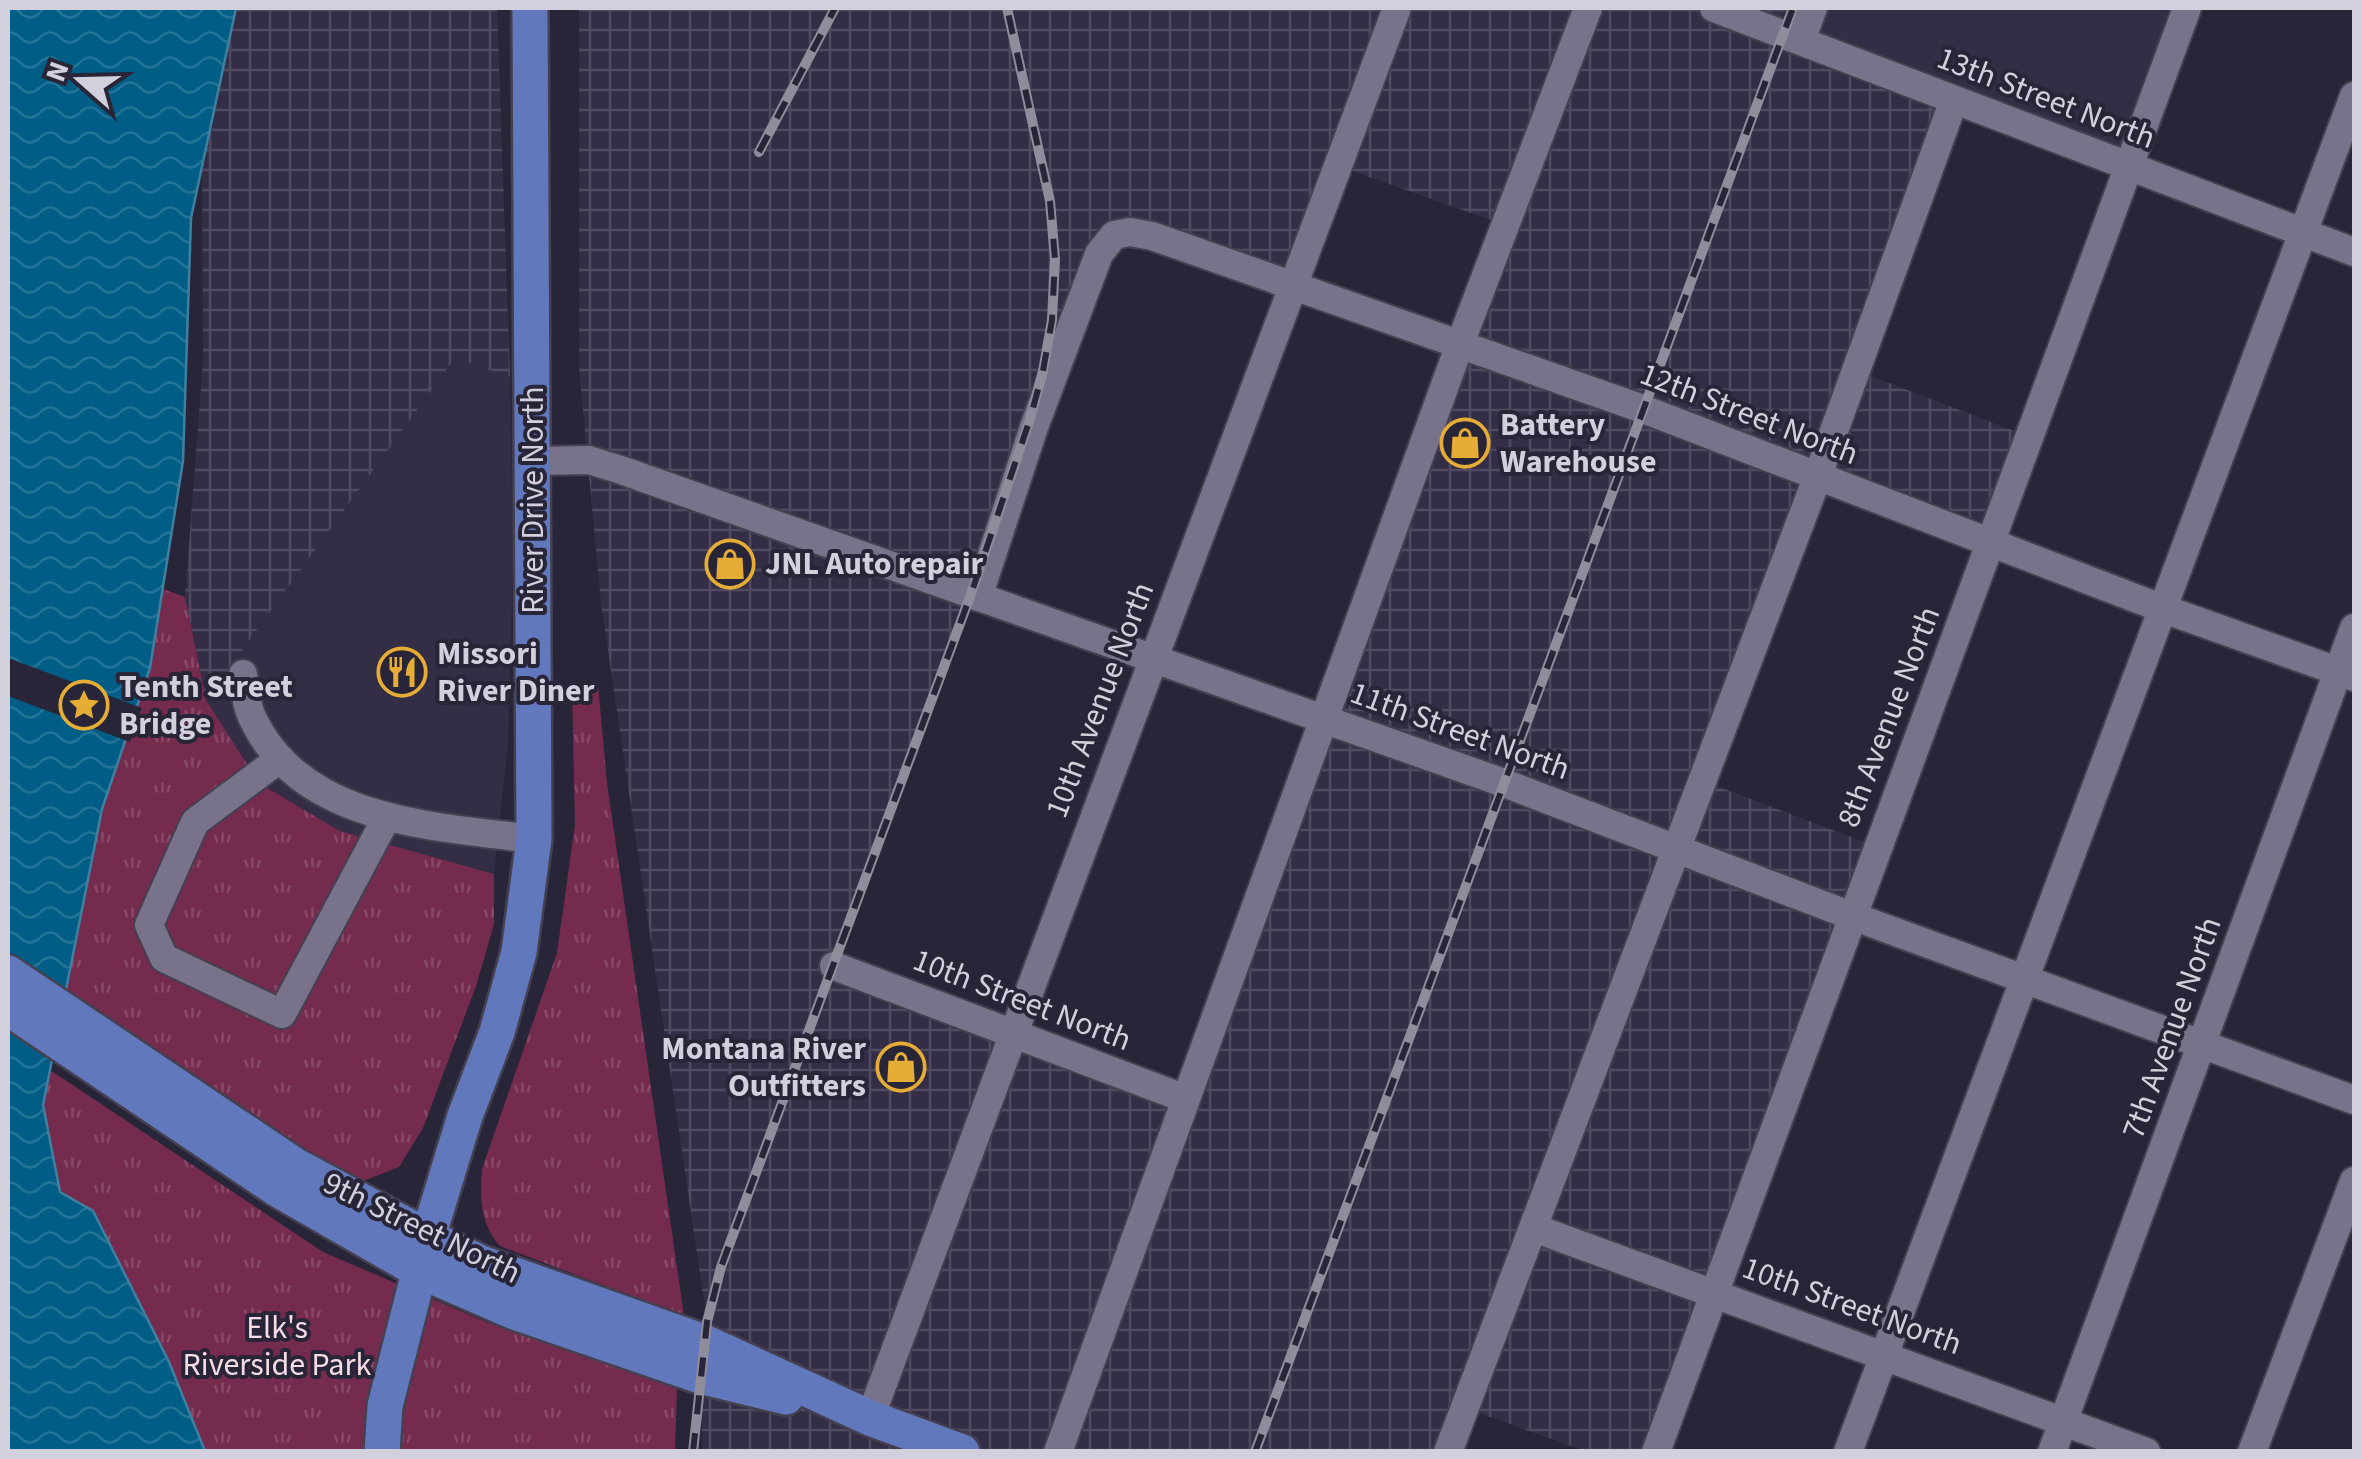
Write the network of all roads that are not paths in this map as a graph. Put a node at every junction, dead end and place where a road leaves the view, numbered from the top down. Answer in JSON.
{"nodes":[{"id":1,"x":530,"y":8,"type":"edge"},
{"id":2,"x":1397,"y":8,"type":"edge"},
{"id":3,"x":1588,"y":8,"type":"edge"},
{"id":4,"x":1714,"y":8,"type":"edge"},
{"id":5,"x":1813,"y":8,"type":"edge"},
{"id":6,"x":2187,"y":8,"type":"edge"},
{"id":7,"x":1802,"y":41,"type":"junction"},
{"id":8,"x":2354,"y":96,"type":"edge"},
{"id":9,"x":1954,"y":100,"type":"junction"},
{"id":10,"x":2128,"y":167,"type":"junction"},
{"id":11,"x":2303,"y":234,"type":"junction"},
{"id":12,"x":2354,"y":252,"type":"edge"},
{"id":13,"x":1293,"y":284,"type":"junction"},
{"id":14,"x":1460,"y":344,"type":"junction"},
{"id":15,"x":533,"y":461,"type":"junction"},
{"id":16,"x":1816,"y":478,"type":"junction"},
{"id":17,"x":1992,"y":545,"type":"junction"},
{"id":18,"x":978,"y":596,"type":"junction"},
{"id":19,"x":2161,"y":608,"type":"junction"},
{"id":20,"x":2354,"y":628,"type":"edge"},
{"id":21,"x":1154,"y":657,"type":"junction"},
{"id":22,"x":242,"y":674,"type":"dead end"},
{"id":23,"x":2346,"y":674,"type":"edge"},
{"id":24,"x":1324,"y":718,"type":"junction"},
{"id":25,"x":278,"y":760,"type":"junction"},
{"id":26,"x":387,"y":817,"type":"junction"},
{"id":27,"x":534,"y":840,"type":"junction"},
{"id":28,"x":1676,"y":849,"type":"junction"},
{"id":29,"x":1852,"y":916,"type":"junction"},
{"id":30,"x":834,"y":966,"type":"dead end"},
{"id":31,"x":8,"y":974,"type":"edge"},
{"id":32,"x":2024,"y":979,"type":"junction"},
{"id":33,"x":8,"y":1008,"type":"edge"},
{"id":34,"x":1011,"y":1035,"type":"junction"},
{"id":35,"x":2203,"y":1046,"type":"junction"},
{"id":36,"x":1186,"y":1099,"type":"junction"},
{"id":37,"x":2354,"y":1100,"type":"edge"},
{"id":38,"x":205,"y":1124,"type":"junction"},
{"id":39,"x":2354,"y":1181,"type":"edge"},
{"id":40,"x":1534,"y":1228,"type":"junction"},
{"id":41,"x":424,"y":1254,"type":"junction"},
{"id":42,"x":1714,"y":1293,"type":"junction"},
{"id":43,"x":1884,"y":1355,"type":"junction"},
{"id":44,"x":870,"y":1418,"type":"junction"},
{"id":45,"x":2064,"y":1421,"type":"junction"},
{"id":46,"x":382,"y":1452,"type":"edge"},
{"id":47,"x":962,"y":1452,"type":"edge"},
{"id":48,"x":1058,"y":1452,"type":"edge"},
{"id":49,"x":1448,"y":1452,"type":"edge"},
{"id":50,"x":1656,"y":1452,"type":"edge"},
{"id":51,"x":1848,"y":1452,"type":"edge"},
{"id":52,"x":2052,"y":1452,"type":"edge"},
{"id":53,"x":2146,"y":1452,"type":"edge"},
{"id":54,"x":2252,"y":1452,"type":"edge"}],
"edges":[{"from":1,"to":15,"type":"main road","name":"River Drive North"},
{"from":2,"to":13,"type":"street","name":"10th Avenue North"},
{"from":3,"to":14,"type":"street"},
{"from":4,"to":7,"type":"street","name":"13th Street North"},
{"from":5,"to":7,"type":"street"},
{"from":6,"to":10,"type":"street","name":"8th Avenue North"},
{"from":7,"to":9,"type":"street","name":"13th Street North"},
{"from":8,"to":11,"type":"street"},
{"from":9,"to":10,"type":"street","name":"13th Street North"},
{"from":9,"to":16,"type":"street"},
{"from":10,"to":11,"type":"street","name":"13th Street North"},
{"from":10,"to":17,"type":"street","name":"8th Avenue North"},
{"from":11,"to":12,"type":"street","name":"13th Street North"},
{"from":11,"to":19,"type":"street"},
{"from":13,"to":14,"type":"street","name":"12th Street North"},
{"from":13,"to":18,"type":"street","name":"12th Street North"},
{"from":13,"to":21,"type":"street","name":"10th Avenue North"},
{"from":14,"to":16,"type":"street","name":"12th Street North"},
{"from":14,"to":24,"type":"street"},
{"from":15,"to":18,"type":"street","name":"11th Street North"},
{"from":15,"to":27,"type":"main road","name":"River Drive North"},
{"from":16,"to":17,"type":"street","name":"12th Street North"},
{"from":16,"to":28,"type":"street"},
{"from":17,"to":19,"type":"street","name":"12th Street North"},
{"from":17,"to":29,"type":"street","name":"8th Avenue North"},
{"from":18,"to":21,"type":"street","name":"11th Street North"},
{"from":19,"to":23,"type":"street","name":"12th Street North"},
{"from":19,"to":32,"type":"street"},
{"from":20,"to":23,"type":"street","name":"7th Avenue North"},
{"from":21,"to":24,"type":"street","name":"11th Street North"},
{"from":21,"to":34,"type":"street","name":"10th Avenue North"},
{"from":22,"to":25,"type":"street"},
{"from":23,"to":35,"type":"street","name":"7th Avenue North"},
{"from":24,"to":28,"type":"street","name":"11th Street North"},
{"from":24,"to":36,"type":"street"},
{"from":25,"to":26,"type":"street"},
{"from":25,"to":26,"type":"street"},
{"from":26,"to":27,"type":"street"},
{"from":27,"to":41,"type":"main road","name":"River Drive North"},
{"from":28,"to":29,"type":"street","name":"11th Street North"},
{"from":28,"to":40,"type":"street"},
{"from":29,"to":32,"type":"street","name":"11th Street North"},
{"from":29,"to":42,"type":"street","name":"8th Avenue North"},
{"from":30,"to":34,"type":"street","name":"10th Street North"},
{"from":31,"to":38,"type":"main road","name":"9th Street North"},
{"from":32,"to":35,"type":"street","name":"11th Street North"},
{"from":32,"to":43,"type":"street"},
{"from":33,"to":38,"type":"main road","name":"9th Street North"},
{"from":34,"to":36,"type":"street","name":"10th Street North"},
{"from":34,"to":44,"type":"street","name":"10th Avenue North"},
{"from":35,"to":37,"type":"street","name":"11th Street North"},
{"from":35,"to":45,"type":"street","name":"7th Avenue North"},
{"from":36,"to":48,"type":"street"},
{"from":38,"to":41,"type":"main road","name":"9th Street North"},
{"from":39,"to":54,"type":"street"},
{"from":40,"to":42,"type":"street","name":"10th Street North"},
{"from":40,"to":49,"type":"street"},
{"from":41,"to":44,"type":"main road","name":"9th Street North"},
{"from":41,"to":46,"type":"main road","name":"River Drive North"},
{"from":42,"to":43,"type":"street","name":"10th Street North"},
{"from":42,"to":50,"type":"street","name":"8th Avenue North"},
{"from":43,"to":45,"type":"street","name":"10th Street North"},
{"from":43,"to":51,"type":"street"},
{"from":44,"to":47,"type":"main road","name":"9th Street North"},
{"from":45,"to":52,"type":"street","name":"7th Avenue North"},
{"from":45,"to":53,"type":"street","name":"10th Street North"}]}
